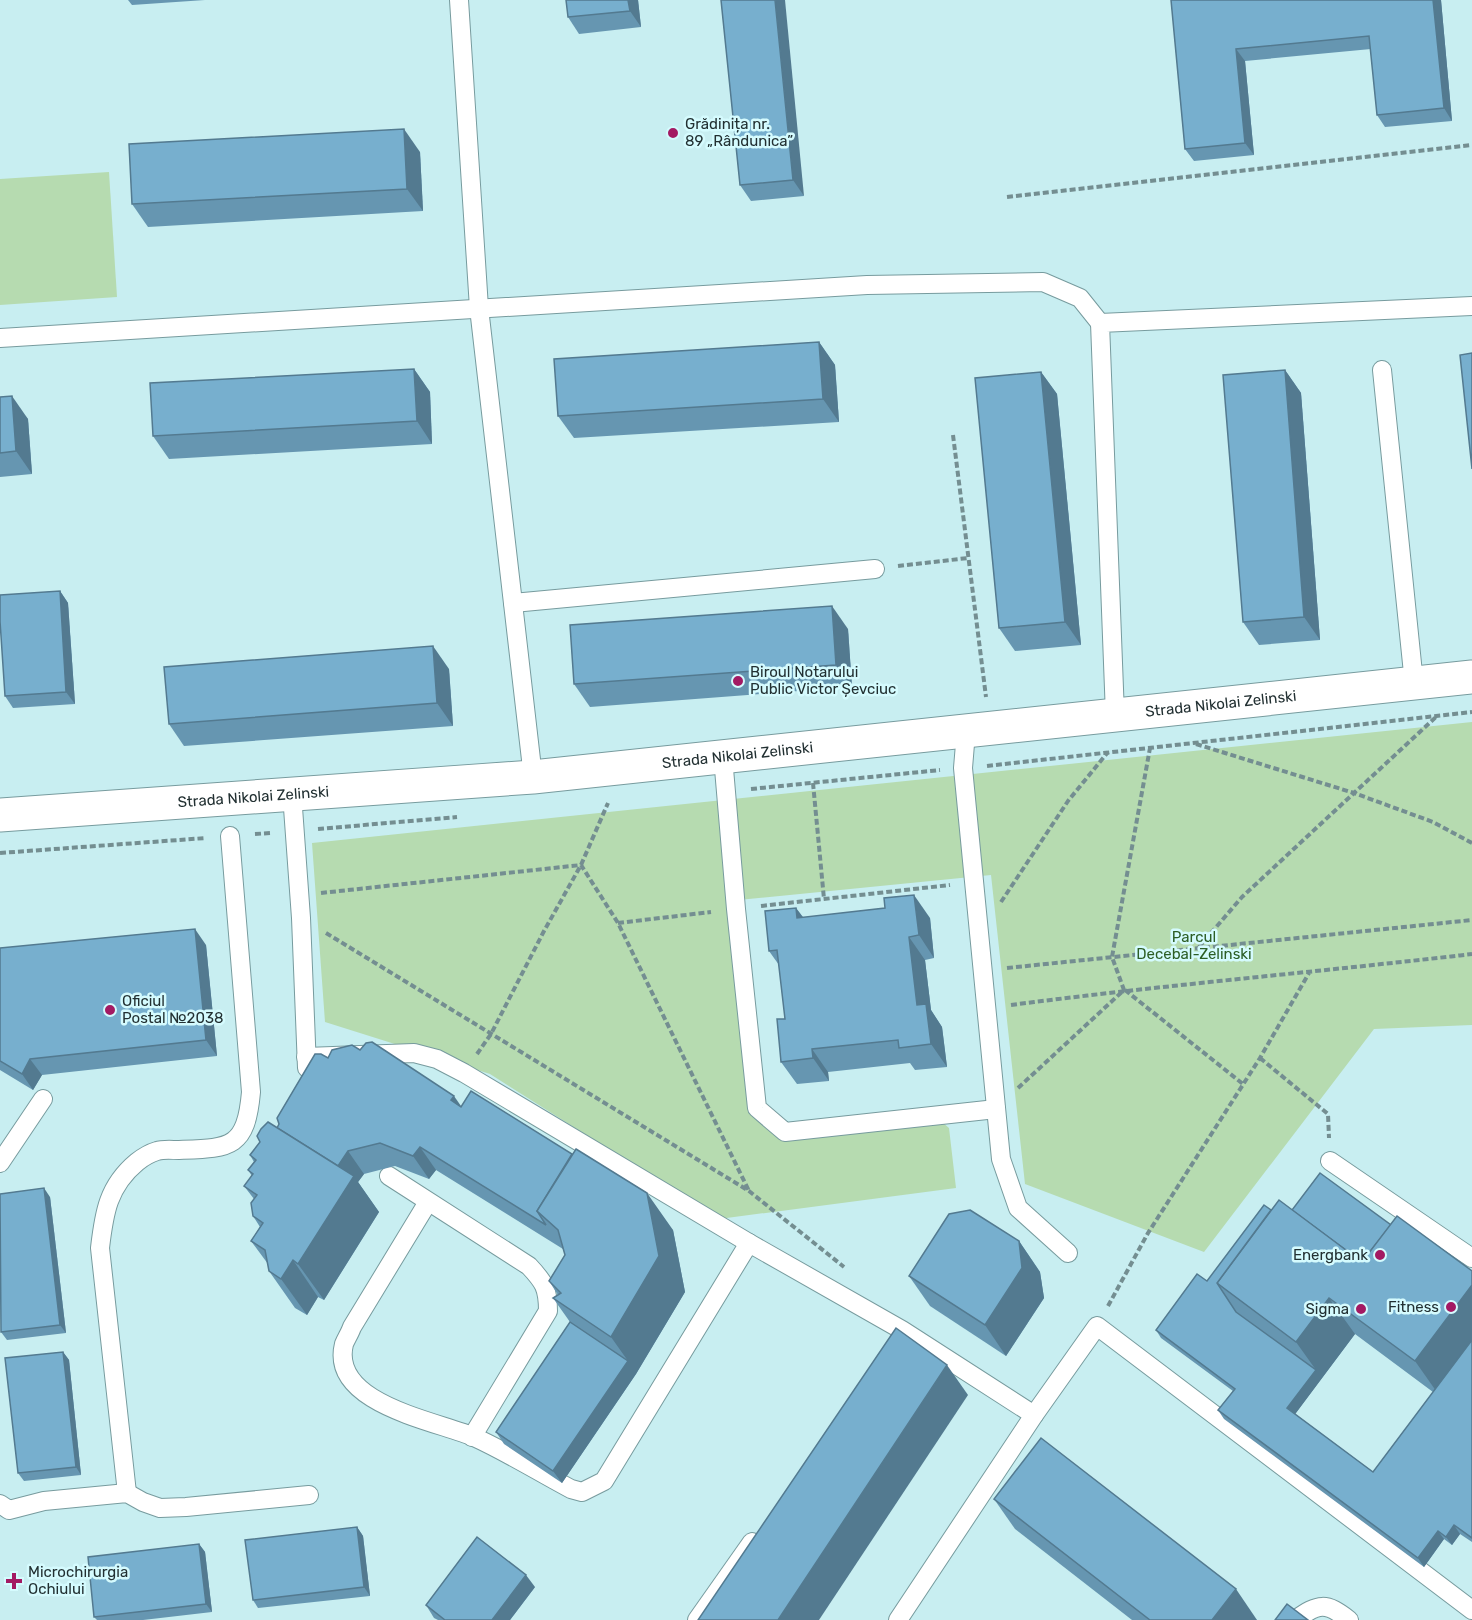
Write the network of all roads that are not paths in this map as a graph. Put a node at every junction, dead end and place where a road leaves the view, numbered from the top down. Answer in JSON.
{"nodes":[{"id":1,"x":459,"y":0,"type":"edge"},
{"id":2,"x":1472,"y":306,"type":"edge"},
{"id":3,"x":479,"y":308,"type":"junction"},
{"id":4,"x":1100,"y":324,"type":"junction"},
{"id":5,"x":0,"y":338,"type":"edge"},
{"id":6,"x":1382,"y":370,"type":"dead end"},
{"id":7,"x":875,"y":569,"type":"road end"},
{"id":8,"x":513,"y":603,"type":"junction"},
{"id":9,"x":1472,"y":677,"type":"edge"},
{"id":10,"x":1414,"y":684,"type":"junction"},
{"id":11,"x":1115,"y":715,"type":"junction"},
{"id":12,"x":966,"y":732,"type":"junction"},
{"id":13,"x":723,"y":757,"type":"junction"},
{"id":14,"x":532,"y":777,"type":"junction"},
{"id":15,"x":292,"y":794,"type":"junction"},
{"id":16,"x":0,"y":816,"type":"edge"},
{"id":17,"x":230,"y":836,"type":"dead end"},
{"id":18,"x":306,"y":1057,"type":"junction"},
{"id":19,"x":308,"y":1085,"type":"edge"},
{"id":20,"x":43,"y":1099,"type":"dead end"},
{"id":21,"x":996,"y":1108,"type":"junction"},
{"id":22,"x":1330,"y":1161,"type":"road end"},
{"id":23,"x":0,"y":1163,"type":"edge"},
{"id":24,"x":390,"y":1176,"type":"edge"},
{"id":25,"x":428,"y":1202,"type":"junction"},
{"id":26,"x":749,"y":1242,"type":"junction"},
{"id":27,"x":1068,"y":1253,"type":"dead end"},
{"id":28,"x":1472,"y":1258,"type":"edge"},
{"id":29,"x":1034,"y":1415,"type":"junction"},
{"id":30,"x":472,"y":1437,"type":"junction"},
{"id":31,"x":127,"y":1493,"type":"junction"},
{"id":32,"x":309,"y":1495,"type":"dead end"},
{"id":33,"x":0,"y":1503,"type":"edge"},
{"id":34,"x":765,"y":1523,"type":"edge"},
{"id":35,"x":1469,"y":1602,"type":"edge"},
{"id":36,"x":696,"y":1620,"type":"edge"},
{"id":37,"x":898,"y":1620,"type":"edge"},
{"id":38,"x":1295,"y":1620,"type":"edge"},
{"id":39,"x":1349,"y":1620,"type":"edge"}],
"edges":[{"from":1,"to":3,"type":"lane"},
{"from":2,"to":4,"type":"lane"},
{"from":3,"to":4,"type":"lane"},
{"from":3,"to":5,"type":"lane"},
{"from":3,"to":8,"type":"lane"},
{"from":4,"to":11,"type":"lane"},
{"from":6,"to":10,"type":"lane"},
{"from":7,"to":8,"type":"lane"},
{"from":8,"to":14,"type":"lane"},
{"from":9,"to":10,"type":"street","name":"Strada Nikolai Zelinski"},
{"from":10,"to":11,"type":"street","name":"Strada Nikolai Zelinski"},
{"from":11,"to":12,"type":"street","name":"Strada Nikolai Zelinski"},
{"from":12,"to":13,"type":"street","name":"Strada Nikolai Zelinski"},
{"from":12,"to":21,"type":"lane"},
{"from":13,"to":14,"type":"street","name":"Strada Nikolai Zelinski"},
{"from":13,"to":21,"type":"lane"},
{"from":14,"to":15,"type":"street","name":"Strada Nikolai Zelinski"},
{"from":15,"to":16,"type":"street","name":"Strada Nikolai Zelinski"},
{"from":15,"to":18,"type":"lane"},
{"from":17,"to":31,"type":"lane"},
{"from":18,"to":19,"type":"lane"},
{"from":18,"to":26,"type":"lane"},
{"from":20,"to":23,"type":"lane"},
{"from":21,"to":27,"type":"lane"},
{"from":22,"to":28,"type":"lane"},
{"from":24,"to":25,"type":"lane"},
{"from":25,"to":30,"type":"lane"},
{"from":25,"to":30,"type":"lane"},
{"from":26,"to":29,"type":"lane"},
{"from":26,"to":30,"type":"lane"},
{"from":29,"to":35,"type":"lane"},
{"from":29,"to":37,"type":"lane"},
{"from":31,"to":32,"type":"lane"},
{"from":31,"to":33,"type":"lane"},
{"from":34,"to":36,"type":"lane"},
{"from":38,"to":39,"type":"lane"}]}
